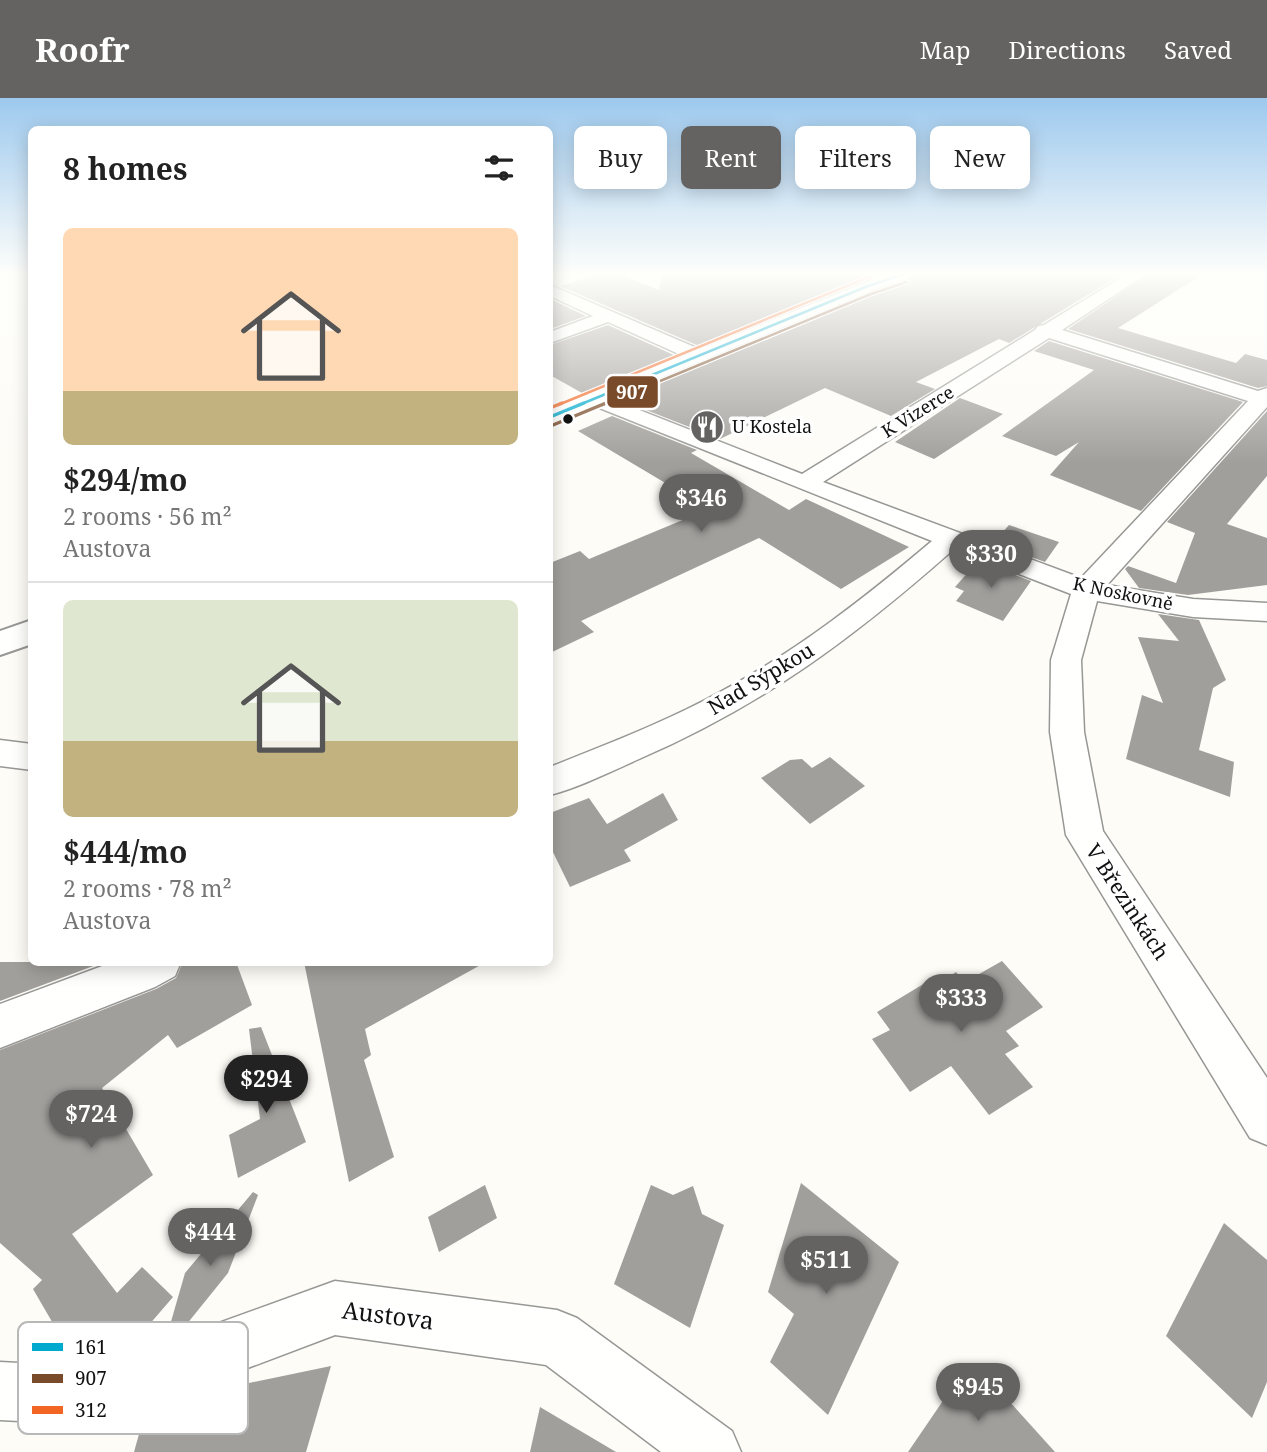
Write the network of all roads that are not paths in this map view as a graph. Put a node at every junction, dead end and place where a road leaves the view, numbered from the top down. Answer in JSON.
{"nodes":[{"id":1,"x":657,"y":337,"type":"edge"},
{"id":2,"x":746,"y":337,"type":"edge"},
{"id":3,"x":1033,"y":337,"type":"edge"},
{"id":4,"x":1068,"y":337,"type":"edge"},
{"id":5,"x":699,"y":356,"type":"junction"},
{"id":6,"x":1264,"y":397,"type":"edge"},
{"id":7,"x":594,"y":399,"type":"junction"},
{"id":8,"x":553,"y":416,"type":"edge"},
{"id":9,"x":804,"y":483,"type":"junction"},
{"id":10,"x":950,"y":539,"type":"junction"},
{"id":11,"x":1086,"y":590,"type":"junction"},
{"id":12,"x":1267,"y":612,"type":"edge"},
{"id":13,"x":28,"y":633,"type":"edge"},
{"id":14,"x":0,"y":645,"type":"edge"},
{"id":15,"x":0,"y":753,"type":"edge"},
{"id":16,"x":28,"y":756,"type":"edge"},
{"id":17,"x":553,"y":780,"type":"edge"},
{"id":18,"x":153,"y":966,"type":"edge"},
{"id":19,"x":0,"y":1026,"type":"edge"},
{"id":20,"x":1267,"y":1121,"type":"edge"},
{"id":21,"x":248,"y":1340,"type":"edge"},
{"id":22,"x":0,"y":1391,"type":"edge"},
{"id":23,"x":18,"y":1392,"type":"edge"},
{"id":24,"x":711,"y":1452,"type":"edge"}],
"edges":[{"from":1,"to":5,"type":"street"},
{"from":2,"to":5,"type":"street"},
{"from":3,"to":9,"type":"street","name":"K Vizerce"},
{"from":4,"to":6,"type":"street"},
{"from":5,"to":7,"type":"street"},
{"from":6,"to":11,"type":"street","name":"V Březinkách"},
{"from":7,"to":8,"type":"street"},
{"from":7,"to":9,"type":"street","name":"K Noskovně"},
{"from":9,"to":10,"type":"street","name":"K Noskovně"},
{"from":10,"to":11,"type":"street","name":"K Noskovně"},
{"from":10,"to":17,"type":"street","name":"Nad Sýpkou"},
{"from":11,"to":12,"type":"street","name":"K Noskovně"},
{"from":11,"to":20,"type":"street","name":"V Březinkách"},
{"from":13,"to":14,"type":"street"},
{"from":15,"to":16,"type":"street"},
{"from":18,"to":19,"type":"street"},
{"from":21,"to":24,"type":"street","name":"Austova"},
{"from":22,"to":23,"type":"street","name":"Austova"}]}
